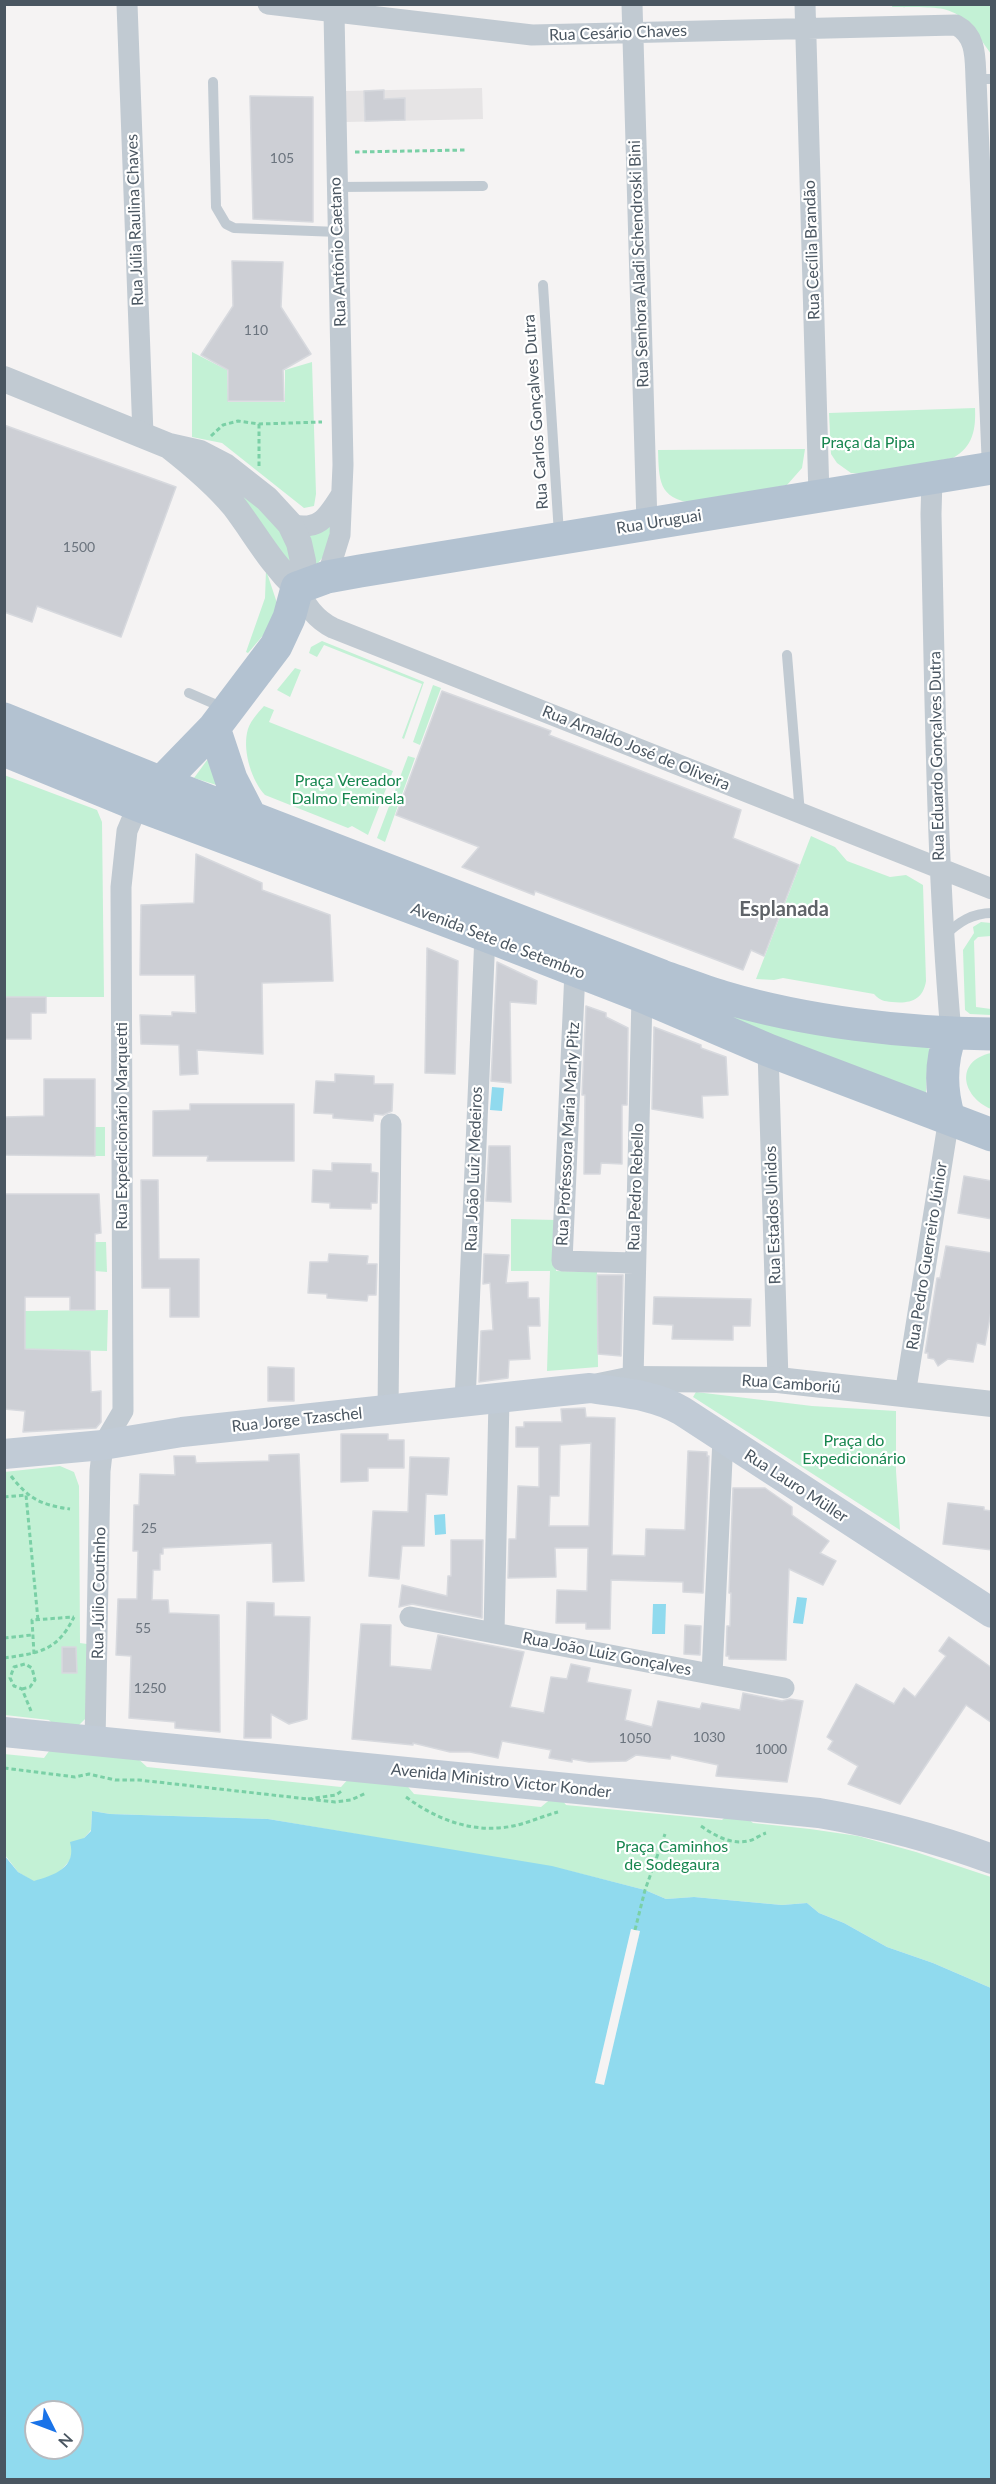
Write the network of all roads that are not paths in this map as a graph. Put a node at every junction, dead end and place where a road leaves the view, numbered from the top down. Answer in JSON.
{"nodes":[{"id":1,"x":127,"y":4,"type":"edge"},
{"id":2,"x":268,"y":4,"type":"edge"},
{"id":3,"x":632,"y":4,"type":"edge"},
{"id":4,"x":805,"y":4,"type":"edge"},
{"id":5,"x":332,"y":9,"type":"edge"},
{"id":6,"x":805,"y":28,"type":"junction"},
{"id":7,"x":633,"y":32,"type":"junction"},
{"id":8,"x":984,"y":79,"type":"edge"},
{"id":9,"x":213,"y":82,"type":"dead end"},
{"id":10,"x":483,"y":186,"type":"dead end"},
{"id":11,"x":336,"y":187,"type":"junction"},
{"id":12,"x":338,"y":232,"type":"junction"},
{"id":13,"x":543,"y":285,"type":"dead end"},
{"id":14,"x":4,"y":379,"type":"edge"},
{"id":15,"x":143,"y":435,"type":"junction"},
{"id":16,"x":169,"y":446,"type":"junction"},
{"id":17,"x":992,"y":456,"type":"edge"},
{"id":18,"x":992,"y":468,"type":"edge"},
{"id":19,"x":932,"y":478,"type":"junction"},
{"id":20,"x":342,"y":492,"type":"junction"},
{"id":21,"x":819,"y":496,"type":"junction"},
{"id":22,"x":290,"y":524,"type":"junction"},
{"id":23,"x":647,"y":524,"type":"junction"},
{"id":24,"x":560,"y":537,"type":"junction"},
{"id":25,"x":312,"y":582,"type":"junction"},
{"id":26,"x":787,"y":655,"type":"dead end"},
{"id":27,"x":189,"y":693,"type":"dead end"},
{"id":28,"x":4,"y":718,"type":"edge"},
{"id":29,"x":220,"y":719,"type":"junction"},
{"id":30,"x":4,"y":750,"type":"edge"},
{"id":31,"x":162,"y":783,"type":"junction"},
{"id":32,"x":138,"y":806,"type":"junction"},
{"id":33,"x":800,"y":815,"type":"junction"},
{"id":34,"x":250,"y":816,"type":"junction"},
{"id":35,"x":940,"y":869,"type":"junction"},
{"id":36,"x":992,"y":889,"type":"edge"},
{"id":37,"x":992,"y":913,"type":"edge"},
{"id":38,"x":485,"y":935,"type":"junction"},
{"id":39,"x":942,"y":937,"type":"junction"},
{"id":40,"x":576,"y":971,"type":"junction"},
{"id":41,"x":642,"y":996,"type":"junction"},
{"id":42,"x":951,"y":1034,"type":"junction"},
{"id":43,"x":992,"y":1034,"type":"edge"},
{"id":44,"x":768,"y":1050,"type":"junction"},
{"id":45,"x":949,"y":1118,"type":"junction"},
{"id":46,"x":391,"y":1124,"type":"dead end"},
{"id":47,"x":992,"y":1135,"type":"edge"},
{"id":48,"x":634,"y":1263,"type":"junction"},
{"id":49,"x":633,"y":1379,"type":"junction"},
{"id":50,"x":778,"y":1380,"type":"junction"},
{"id":51,"x":590,"y":1388,"type":"junction"},
{"id":52,"x":904,"y":1395,"type":"junction"},
{"id":53,"x":499,"y":1399,"type":"junction"},
{"id":54,"x":465,"y":1402,"type":"junction"},
{"id":55,"x":992,"y":1404,"type":"edge"},
{"id":56,"x":388,"y":1411,"type":"junction"},
{"id":57,"x":723,"y":1438,"type":"junction"},
{"id":58,"x":103,"y":1445,"type":"junction"},
{"id":59,"x":8,"y":1465,"type":"edge"},
{"id":60,"x":992,"y":1613,"type":"edge"},
{"id":61,"x":410,"y":1617,"type":"dead end"},
{"id":62,"x":494,"y":1633,"type":"junction"},
{"id":63,"x":712,"y":1674,"type":"junction"},
{"id":64,"x":784,"y":1688,"type":"dead end"},
{"id":65,"x":4,"y":1732,"type":"edge"},
{"id":66,"x":95,"y":1742,"type":"junction"},
{"id":67,"x":992,"y":1859,"type":"edge"}],
"edges":[{"from":1,"to":15,"type":"street","name":"Rua Júlia Raulina Chaves"},
{"from":2,"to":5,"type":"street","name":"Rua Cesário Chaves"},
{"from":3,"to":7,"type":"street","name":"Rua Senhora Aladi Schendroski Bini"},
{"from":4,"to":6,"type":"street","name":"Rua Cecília Brandão"},
{"from":5,"to":7,"type":"street","name":"Rua Cesário Chaves"},
{"from":5,"to":11,"type":"street","name":"Rua Antônio Caetano"},
{"from":6,"to":7,"type":"street","name":"Rua Cesário Chaves"},
{"from":6,"to":8,"type":"street","name":"Rua Cesário Chaves"},
{"from":6,"to":21,"type":"street","name":"Rua Cecília Brandão"},
{"from":7,"to":23,"type":"street","name":"Rua Senhora Aladi Schendroski Bini"},
{"from":8,"to":17,"type":"street"},
{"from":9,"to":12,"type":"lane"},
{"from":10,"to":11,"type":"lane"},
{"from":11,"to":12,"type":"street","name":"Rua Antônio Caetano"},
{"from":12,"to":20,"type":"street","name":"Rua Antônio Caetano"},
{"from":13,"to":24,"type":"lane","name":"Rua Carlos Gonçalves Dutra"},
{"from":14,"to":15,"type":"street"},
{"from":15,"to":16,"type":"street"},
{"from":16,"to":22,"type":"street"},
{"from":16,"to":25,"type":"street"},
{"from":18,"to":19,"type":"main road","name":"Rua Uruguai"},
{"from":19,"to":21,"type":"main road","name":"Rua Uruguai"},
{"from":19,"to":35,"type":"street","name":"Rua Eduardo Gonçalves Dutra"},
{"from":20,"to":22,"type":"street"},
{"from":20,"to":25,"type":"street","name":"Rua Antônio Caetano"},
{"from":21,"to":23,"type":"main road","name":"Rua Uruguai"},
{"from":22,"to":25,"type":"street"},
{"from":23,"to":24,"type":"main road","name":"Rua Uruguai"},
{"from":24,"to":25,"type":"main road","name":"Rua Uruguai"},
{"from":25,"to":29,"type":"main road","name":"Rua Antônio Caetano"},
{"from":25,"to":33,"type":"street","name":"Rua Arnaldo José de Oliveira"},
{"from":26,"to":33,"type":"lane"},
{"from":27,"to":29,"type":"lane"},
{"from":28,"to":31,"type":"main road","name":"Avenida Sete de Setembro"},
{"from":29,"to":31,"type":"main road","name":"Rua Antônio Caetano"},
{"from":29,"to":34,"type":"main road"},
{"from":30,"to":32,"type":"main road","name":"Avenida Sete de Setembro"},
{"from":31,"to":32,"type":"main road","name":"Rua Antônio Caetano"},
{"from":31,"to":34,"type":"main road","name":"Avenida Sete de Setembro"},
{"from":32,"to":38,"type":"main road","name":"Avenida Sete de Setembro"},
{"from":32,"to":58,"type":"street","name":"Rua Expedicionário Marquetti"},
{"from":33,"to":35,"type":"street","name":"Rua Arnaldo José de Oliveira"},
{"from":34,"to":42,"type":"main road","name":"Avenida Sete de Setembro"},
{"from":35,"to":36,"type":"street","name":"Rua Arnaldo José de Oliveira"},
{"from":35,"to":39,"type":"street","name":"Rua Eduardo Gonçalves Dutra"},
{"from":37,"to":39,"type":"lane"},
{"from":38,"to":40,"type":"main road","name":"Avenida Sete de Setembro"},
{"from":38,"to":54,"type":"street","name":"Rua João Luiz Medeiros"},
{"from":39,"to":42,"type":"street","name":"Rua Eduardo Gonçalves Dutra"},
{"from":40,"to":41,"type":"main road","name":"Avenida Sete de Setembro"},
{"from":40,"to":48,"type":"street","name":"Rua Professora Maria Marly Pitz"},
{"from":41,"to":44,"type":"main road","name":"Avenida Sete de Setembro"},
{"from":41,"to":48,"type":"street","name":"Rua Pedro Rebello"},
{"from":42,"to":43,"type":"main road","name":"Avenida Sete de Setembro"},
{"from":42,"to":45,"type":"main road"},
{"from":44,"to":45,"type":"main road","name":"Avenida Sete de Setembro"},
{"from":44,"to":50,"type":"street","name":"Rua Estados Unidos"},
{"from":45,"to":47,"type":"main road","name":"Avenida Sete de Setembro"},
{"from":45,"to":52,"type":"street","name":"Rua Pedro Guerreiro Júnior"},
{"from":46,"to":56,"type":"street"},
{"from":48,"to":49,"type":"street","name":"Rua Pedro Rebello"},
{"from":49,"to":50,"type":"street","name":"Rua Camboriú"},
{"from":49,"to":51,"type":"street","name":"Rua Camboriú"},
{"from":50,"to":52,"type":"street","name":"Rua Camboriú"},
{"from":51,"to":53,"type":"main road","name":"Rua Jorge Tzaschel"},
{"from":51,"to":57,"type":"main road","name":"Rua Lauro Müller"},
{"from":52,"to":55,"type":"street","name":"Rua Camboriú"},
{"from":53,"to":54,"type":"main road","name":"Rua Jorge Tzaschel"},
{"from":53,"to":62,"type":"street"},
{"from":54,"to":56,"type":"main road","name":"Rua Jorge Tzaschel"},
{"from":56,"to":58,"type":"main road","name":"Rua Jorge Tzaschel"},
{"from":57,"to":60,"type":"main road","name":"Rua Lauro Müller"},
{"from":57,"to":63,"type":"street","name":"Rua João Luiz Gonçalves"},
{"from":58,"to":59,"type":"main road","name":"Rua Jorge Tzaschel"},
{"from":58,"to":66,"type":"street","name":"Rua Júlio Coutinho"},
{"from":61,"to":62,"type":"street","name":"Rua João Luiz Gonçalves"},
{"from":62,"to":63,"type":"street","name":"Rua João Luiz Gonçalves"},
{"from":63,"to":64,"type":"street"},
{"from":65,"to":66,"type":"main road","name":"Avenida Ministro Victor Konder"},
{"from":66,"to":67,"type":"main road","name":"Avenida Ministro Victor Konder"}]}
